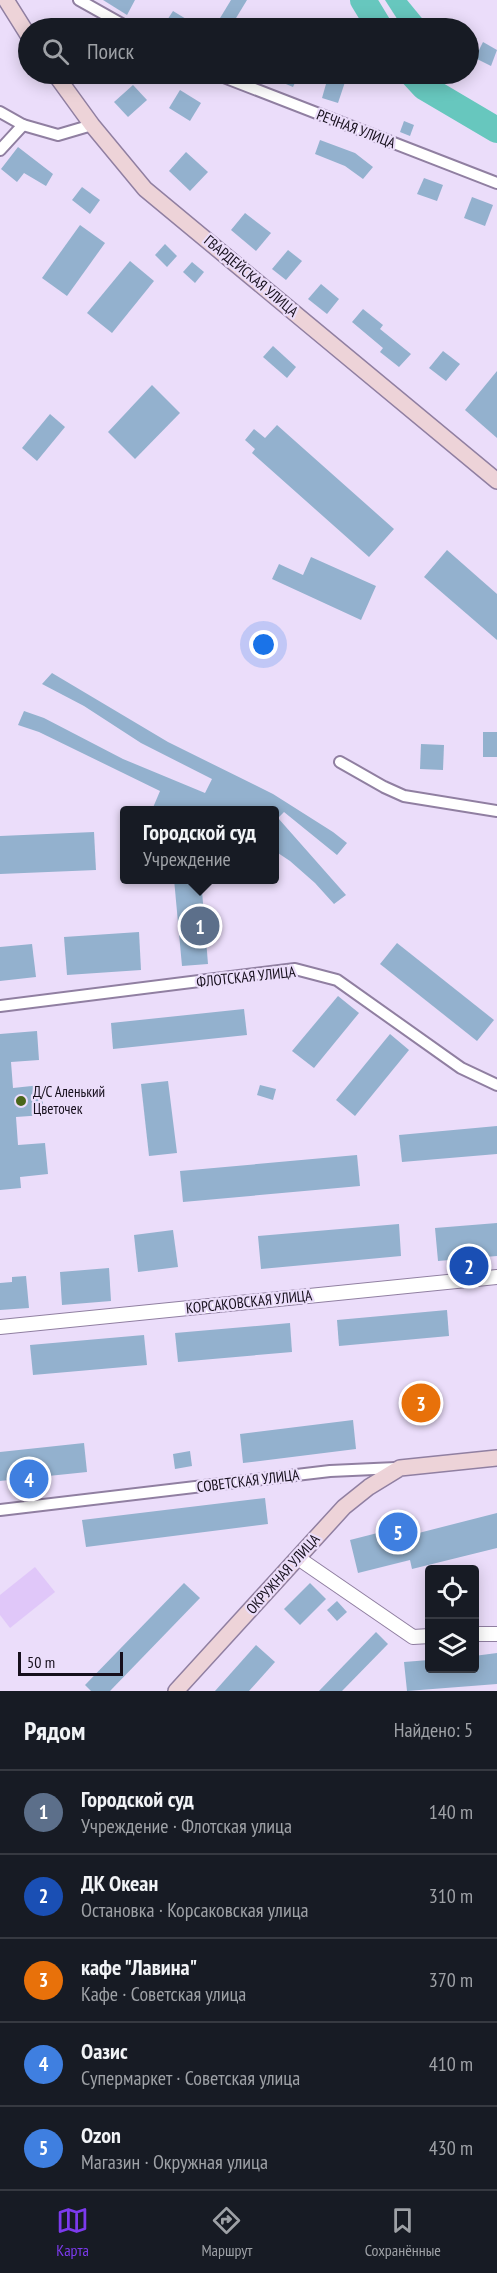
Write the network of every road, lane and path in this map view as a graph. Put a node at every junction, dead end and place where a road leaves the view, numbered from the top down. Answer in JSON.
{"nodes":[{"id":1,"x":6,"y":0,"type":"edge"},
{"id":2,"x":79,"y":0,"type":"edge"},
{"id":3,"x":111,"y":18,"type":"edge"},
{"id":4,"x":18,"y":19,"type":"edge"},
{"id":5,"x":62,"y":84,"type":"edge"},
{"id":6,"x":242,"y":84,"type":"edge"},
{"id":7,"x":0,"y":112,"type":"edge"},
{"id":8,"x":92,"y":124,"type":"junction"},
{"id":9,"x":22,"y":125,"type":"junction"},
{"id":10,"x":0,"y":150,"type":"edge"},
{"id":11,"x":497,"y":183,"type":"edge"},
{"id":12,"x":497,"y":481,"type":"edge"},
{"id":13,"x":340,"y":762,"type":"dead end"},
{"id":14,"x":497,"y":811,"type":"edge"},
{"id":15,"x":0,"y":1006,"type":"edge"},
{"id":16,"x":497,"y":1085,"type":"edge"},
{"id":17,"x":497,"y":1277,"type":"edge"},
{"id":18,"x":0,"y":1328,"type":"edge"},
{"id":19,"x":497,"y":1458,"type":"edge"},
{"id":20,"x":400,"y":1468,"type":"junction"},
{"id":21,"x":0,"y":1510,"type":"edge"},
{"id":22,"x":298,"y":1558,"type":"junction"},
{"id":23,"x":497,"y":1634,"type":"edge"},
{"id":24,"x":479,"y":1635,"type":"edge"},
{"id":25,"x":425,"y":1636,"type":"edge"},
{"id":26,"x":176,"y":1691,"type":"edge"}],
"edges":[{"from":1,"to":4,"type":"main road"},
{"from":2,"to":3,"type":"street"},
{"from":5,"to":8,"type":"main road","name":"ГВАРДЕЙСКАЯ УЛИЦА"},
{"from":6,"to":11,"type":"street","name":"РЕЧНАЯ УЛИЦА"},
{"from":7,"to":9,"type":"street"},
{"from":8,"to":9,"type":"street"},
{"from":8,"to":12,"type":"main road","name":"ГВАРДЕЙСКАЯ УЛИЦА"},
{"from":9,"to":10,"type":"street"},
{"from":13,"to":14,"type":"street"},
{"from":15,"to":16,"type":"street","name":"ФЛОТСКАЯ УЛИЦА"},
{"from":17,"to":18,"type":"street","name":"КОРСАКОВСКАЯ УЛИЦА"},
{"from":19,"to":20,"type":"main road","name":"СОВЕТСКАЯ УЛИЦА"},
{"from":20,"to":21,"type":"street","name":"СОВЕТСКАЯ УЛИЦА"},
{"from":20,"to":22,"type":"main road","name":"ОКРУЖНАЯ УЛИЦА"},
{"from":22,"to":25,"type":"street"},
{"from":22,"to":26,"type":"main road","name":"ОКРУЖНАЯ УЛИЦА"},
{"from":23,"to":24,"type":"street"}]}
